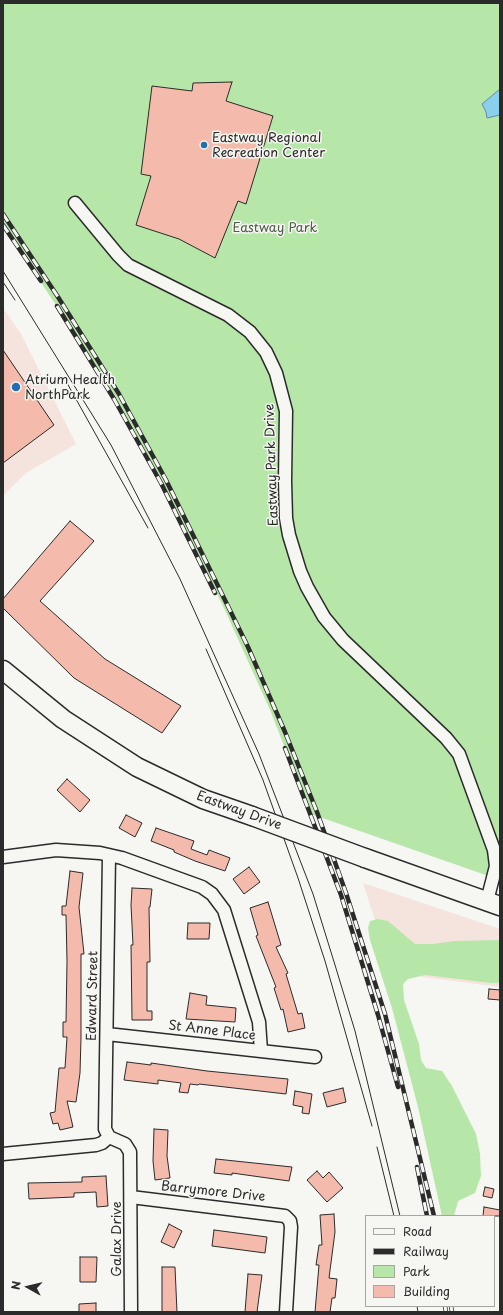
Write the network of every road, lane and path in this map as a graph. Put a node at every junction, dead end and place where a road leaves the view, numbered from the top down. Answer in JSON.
{"nodes":[{"id":1,"x":75,"y":203,"type":"dead end"},
{"id":2,"x":3,"y":670,"type":"edge"},
{"id":3,"x":109,"y":855,"type":"junction"},
{"id":4,"x":3,"y":857,"type":"edge"},
{"id":5,"x":493,"y":903,"type":"edge"},
{"id":6,"x":107,"y":1034,"type":"junction"},
{"id":7,"x":261,"y":1051,"type":"junction"},
{"id":8,"x":315,"y":1057,"type":"dead end"},
{"id":9,"x":109,"y":1138,"type":"junction"},
{"id":10,"x":3,"y":1154,"type":"edge"},
{"id":11,"x":130,"y":1197,"type":"junction"},
{"id":12,"x":132,"y":1312,"type":"edge"},
{"id":13,"x":286,"y":1312,"type":"edge"}],
"edges":[{"from":1,"to":5,"type":"street","name":"Eastway Park Drive"},
{"from":2,"to":5,"type":"main road","name":"Eastway Drive","bridge":true},
{"from":3,"to":4,"type":"street"},
{"from":3,"to":6,"type":"street","name":"Edward Street"},
{"from":3,"to":7,"type":"street"},
{"from":6,"to":7,"type":"street","name":"St Anne Place"},
{"from":6,"to":9,"type":"street","name":"Edward Street"},
{"from":7,"to":8,"type":"street","name":"St Anne Place"},
{"from":9,"to":10,"type":"street"},
{"from":9,"to":11,"type":"street","name":"Galax Drive"},
{"from":11,"to":12,"type":"street","name":"Galax Drive"},
{"from":11,"to":13,"type":"street","name":"Barrymore Drive"}]}
